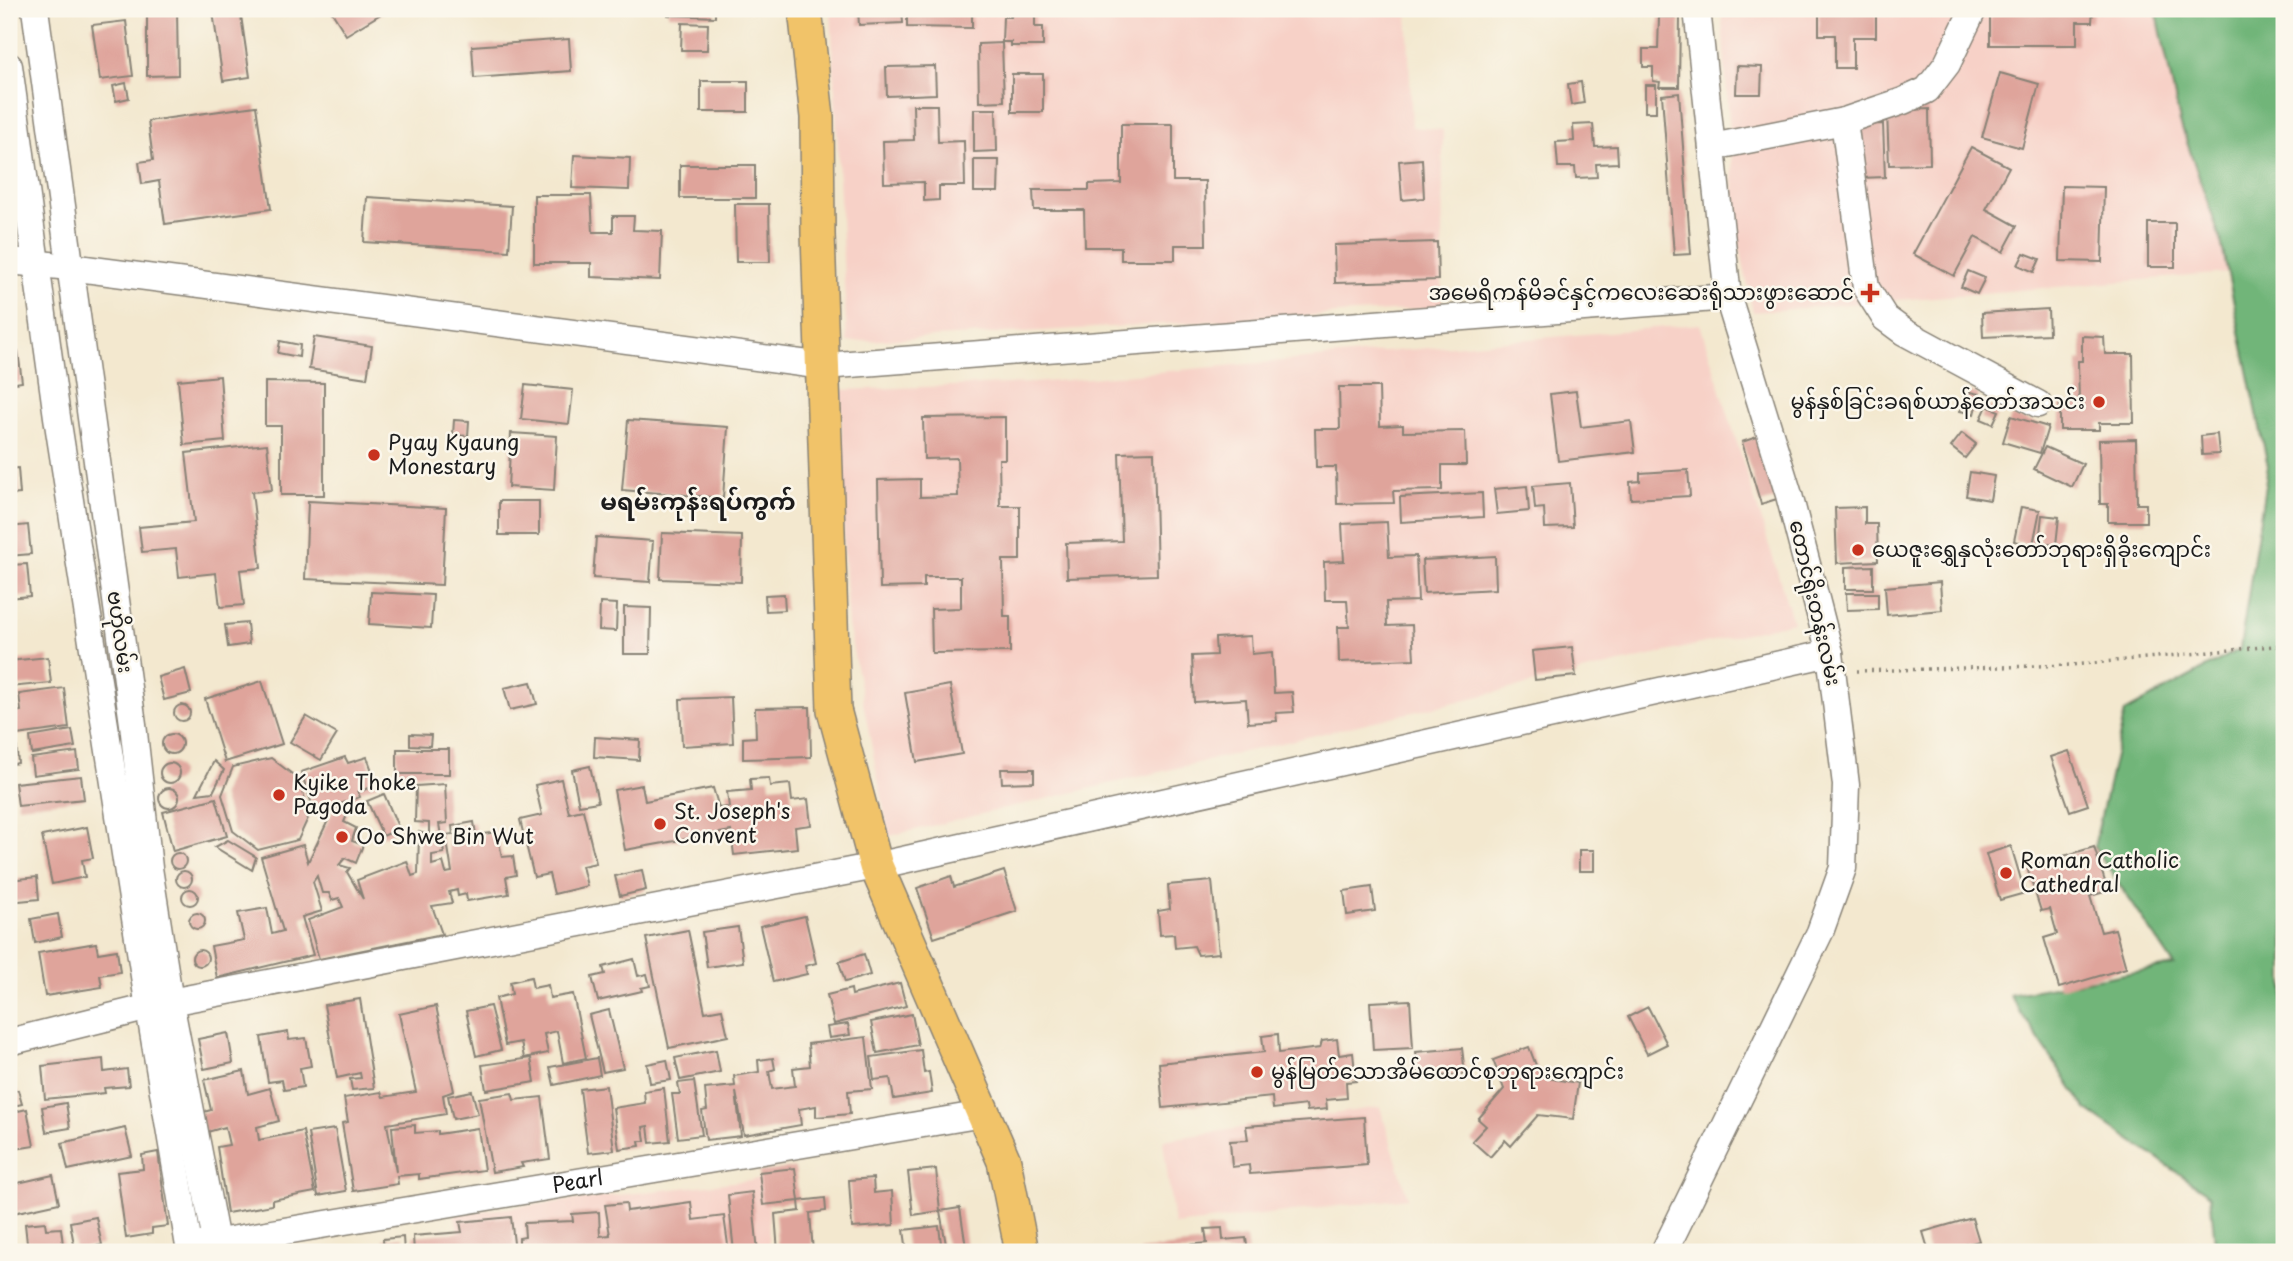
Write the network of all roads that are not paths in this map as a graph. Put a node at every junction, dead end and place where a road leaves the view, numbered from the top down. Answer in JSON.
{"nodes":[{"id":1,"x":35,"y":9,"type":"edge"},
{"id":2,"x":805,"y":9,"type":"edge"},
{"id":3,"x":1696,"y":9,"type":"edge"},
{"id":4,"x":1972,"y":12,"type":"dead end"},
{"id":5,"x":9,"y":66,"type":"edge"},
{"id":6,"x":1844,"y":121,"type":"junction"},
{"id":7,"x":1712,"y":147,"type":"junction"},
{"id":8,"x":22,"y":263,"type":"edge"},
{"id":9,"x":71,"y":267,"type":"junction"},
{"id":10,"x":1728,"y":297,"type":"junction"},
{"id":11,"x":824,"y":366,"type":"junction"},
{"id":12,"x":2038,"y":404,"type":"dead end"},
{"id":13,"x":1832,"y":662,"type":"junction"},
{"id":14,"x":876,"y":866,"type":"junction"},
{"id":15,"x":159,"y":1005,"type":"junction"},
{"id":16,"x":9,"y":1042,"type":"edge"},
{"id":17,"x":984,"y":1114,"type":"junction"},
{"id":18,"x":217,"y":1247,"type":"edge"},
{"id":19,"x":184,"y":1251,"type":"edge"},
{"id":20,"x":1022,"y":1252,"type":"edge"},
{"id":21,"x":1664,"y":1252,"type":"edge"}],
"edges":[{"from":1,"to":9,"type":"street","name":"ဗဟိုလမ်း"},
{"from":2,"to":11,"type":"main road"},
{"from":3,"to":7,"type":"street","name":"တောင်ရိုးတန်းလမ်း"},
{"from":4,"to":6,"type":"street"},
{"from":5,"to":8,"type":"street","name":"ဗဟိုလမ်း"},
{"from":6,"to":7,"type":"street"},
{"from":6,"to":12,"type":"street"},
{"from":7,"to":10,"type":"street","name":"တောင်ရိုးတန်းလမ်း"},
{"from":8,"to":9,"type":"street"},
{"from":8,"to":15,"type":"street","name":"ဗဟိုလမ်း"},
{"from":9,"to":11,"type":"street"},
{"from":9,"to":15,"type":"street","name":"ဗဟိုလမ်း"},
{"from":10,"to":11,"type":"street"},
{"from":10,"to":13,"type":"street","name":"တောင်ရိုးတန်းလမ်း"},
{"from":11,"to":14,"type":"main road"},
{"from":13,"to":14,"type":"street"},
{"from":13,"to":21,"type":"street","name":"တောင်ရိုးတန်းလမ်း"},
{"from":14,"to":15,"type":"street"},
{"from":14,"to":17,"type":"main road"},
{"from":15,"to":16,"type":"street"},
{"from":15,"to":18,"type":"street","name":"ဗဟိုလမ်း"},
{"from":15,"to":19,"type":"street","name":"ဗဟိုလမ်း"},
{"from":17,"to":18,"type":"street","name":"Pearl"},
{"from":17,"to":20,"type":"main road"},
{"from":18,"to":19,"type":"street","name":"Pearl"}]}
